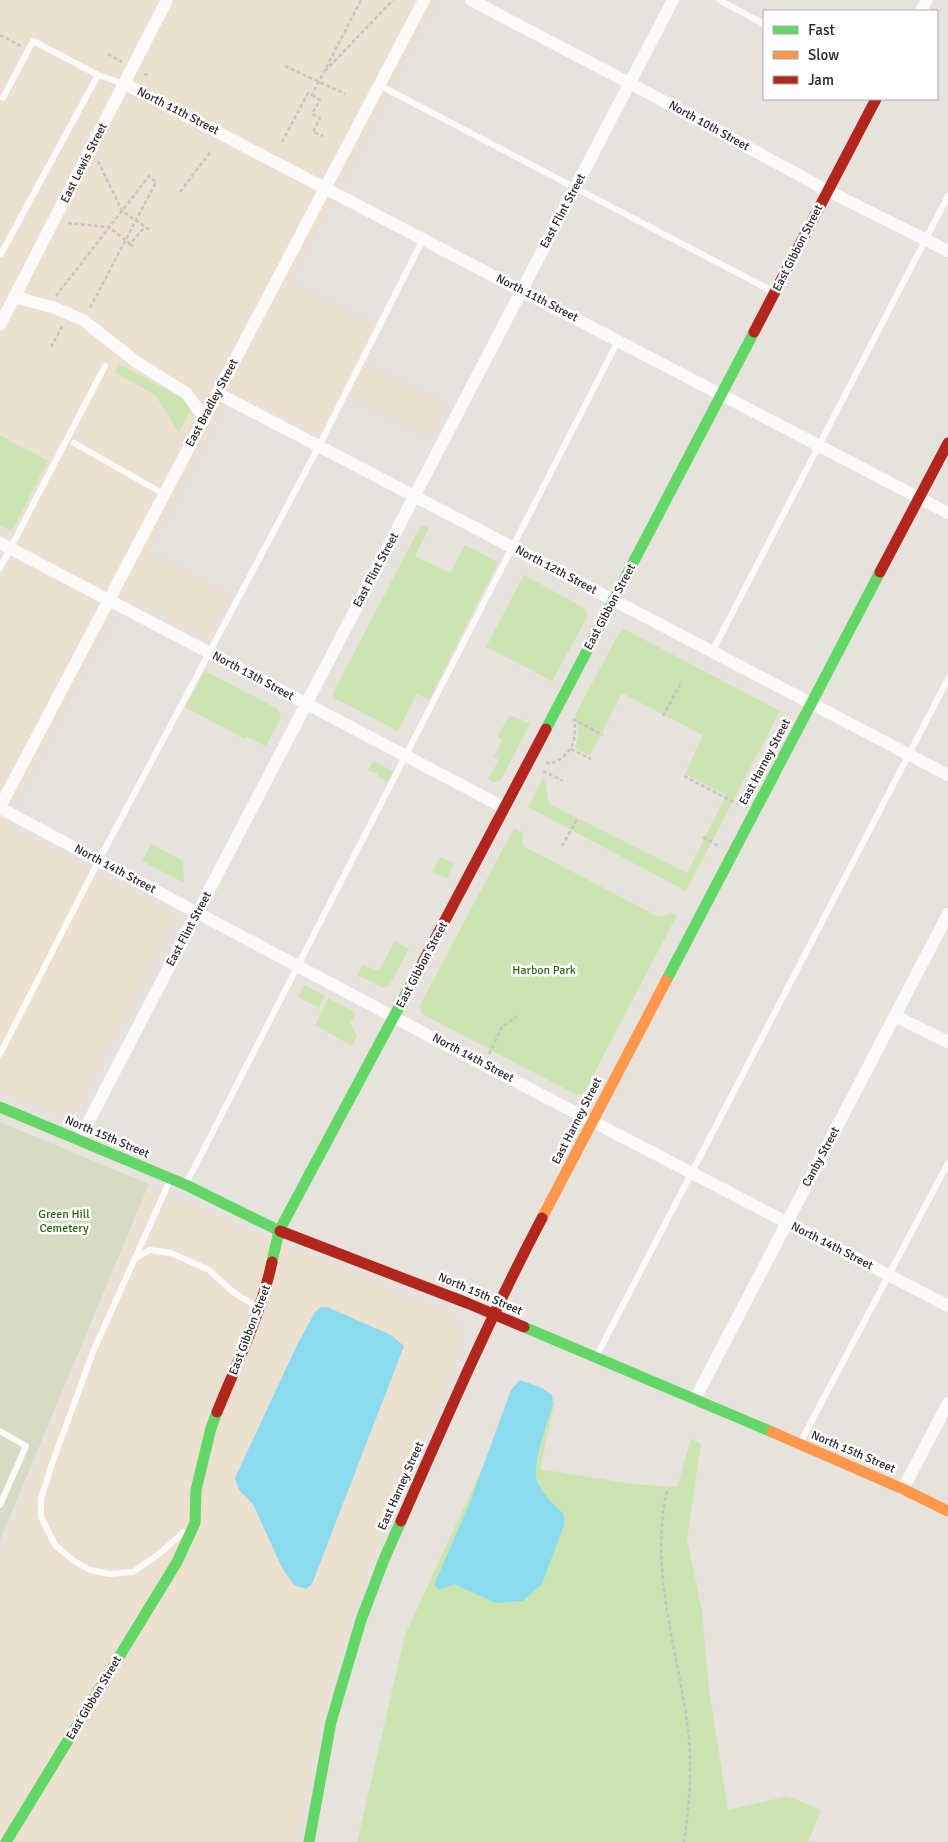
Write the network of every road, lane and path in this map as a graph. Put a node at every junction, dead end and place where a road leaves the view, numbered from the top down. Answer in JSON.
{"nodes":[{"id":1,"x":167,"y":0,"type":"edge"},
{"id":2,"x":361,"y":0,"type":"edge"},
{"id":3,"x":393,"y":0,"type":"edge"},
{"id":4,"x":424,"y":0,"type":"edge"},
{"id":5,"x":470,"y":0,"type":"edge"},
{"id":6,"x":673,"y":0,"type":"edge"},
{"id":7,"x":719,"y":0,"type":"edge"},
{"id":8,"x":763,"y":23,"type":"edge"},
{"id":9,"x":0,"y":35,"type":"edge"},
{"id":10,"x":28,"y":50,"type":"junction"},
{"id":11,"x":108,"y":54,"type":"dead end"},
{"id":12,"x":117,"y":59,"type":"dead end"},
{"id":13,"x":286,"y":66,"type":"dead end"},
{"id":14,"x":322,"y":74,"type":"junction"},
{"id":15,"x":98,"y":75,"type":"junction"},
{"id":16,"x":319,"y":81,"type":"junction"},
{"id":17,"x":630,"y":83,"type":"junction"},
{"id":18,"x":125,"y":84,"type":"junction"},
{"id":19,"x":378,"y":85,"type":"junction"},
{"id":20,"x":345,"y":94,"type":"dead end"},
{"id":21,"x":312,"y":96,"type":"junction"},
{"id":22,"x":3,"y":98,"type":"dead end"},
{"id":23,"x":875,"y":100,"type":"edge"},
{"id":24,"x":323,"y":136,"type":"dead end"},
{"id":25,"x":282,"y":142,"type":"dead end"},
{"id":26,"x":92,"y":149,"type":"junction"},
{"id":27,"x":211,"y":151,"type":"dead end"},
{"id":28,"x":325,"y":188,"type":"junction"},
{"id":29,"x":575,"y":188,"type":"junction"},
{"id":30,"x":828,"y":191,"type":"junction"},
{"id":31,"x":180,"y":192,"type":"dead end"},
{"id":32,"x":948,"y":196,"type":"edge"},
{"id":33,"x":122,"y":211,"type":"junction"},
{"id":34,"x":136,"y":220,"type":"junction"},
{"id":35,"x":54,"y":221,"type":"junction"},
{"id":36,"x":109,"y":227,"type":"junction"},
{"id":37,"x":145,"y":227,"type":"junction"},
{"id":38,"x":150,"y":230,"type":"dead end"},
{"id":39,"x":423,"y":239,"type":"junction"},
{"id":40,"x":925,"y":239,"type":"junction"},
{"id":41,"x":125,"y":240,"type":"junction"},
{"id":42,"x":130,"y":244,"type":"junction"},
{"id":43,"x":135,"y":248,"type":"dead end"},
{"id":44,"x":948,"y":251,"type":"edge"},
{"id":45,"x":1,"y":254,"type":"edge"},
{"id":46,"x":522,"y":290,"type":"junction"},
{"id":47,"x":774,"y":292,"type":"junction"},
{"id":48,"x":15,"y":297,"type":"junction"},
{"id":49,"x":48,"y":306,"type":"junction"},
{"id":50,"x":69,"y":313,"type":"junction"},
{"id":51,"x":83,"y":320,"type":"junction"},
{"id":52,"x":0,"y":325,"type":"edge"},
{"id":53,"x":618,"y":341,"type":"junction"},
{"id":54,"x":51,"y":347,"type":"dead end"},
{"id":55,"x":105,"y":366,"type":"dead end"},
{"id":56,"x":217,"y":393,"type":"junction"},
{"id":57,"x":721,"y":394,"type":"junction"},
{"id":58,"x":204,"y":417,"type":"junction"},
{"id":59,"x":74,"y":443,"type":"dead end"},
{"id":60,"x":948,"y":443,"type":"edge"},
{"id":61,"x":819,"y":445,"type":"junction"},
{"id":62,"x":319,"y":446,"type":"junction"},
{"id":63,"x":164,"y":494,"type":"junction"},
{"id":64,"x":414,"y":496,"type":"junction"},
{"id":65,"x":919,"y":498,"type":"junction"},
{"id":66,"x":948,"y":513,"type":"edge"},
{"id":67,"x":5,"y":546,"type":"edge"},
{"id":68,"x":512,"y":547,"type":"junction"},
{"id":69,"x":0,"y":568,"type":"edge"},
{"id":70,"x":614,"y":600,"type":"junction"},
{"id":71,"x":108,"y":601,"type":"junction"},
{"id":72,"x":712,"y":652,"type":"junction"},
{"id":73,"x":209,"y":653,"type":"junction"},
{"id":74,"x":948,"y":679,"type":"edge"},
{"id":75,"x":681,"y":683,"type":"dead end"},
{"id":76,"x":306,"y":704,"type":"junction"},
{"id":77,"x":812,"y":704,"type":"junction"},
{"id":78,"x":556,"y":710,"type":"junction"},
{"id":79,"x":663,"y":716,"type":"dead end"},
{"id":80,"x":574,"y":720,"type":"junction"},
{"id":81,"x":603,"y":735,"type":"dead end"},
{"id":82,"x":571,"y":749,"type":"junction"},
{"id":83,"x":909,"y":755,"type":"junction"},
{"id":84,"x":405,"y":756,"type":"junction"},
{"id":85,"x":591,"y":758,"type":"dead end"},
{"id":86,"x":531,"y":760,"type":"junction"},
{"id":87,"x":948,"y":775,"type":"edge"},
{"id":88,"x":684,"y":776,"type":"dead end"},
{"id":89,"x":563,"y":781,"type":"dead end"},
{"id":90,"x":733,"y":802,"type":"dead end"},
{"id":91,"x":0,"y":807,"type":"edge"},
{"id":92,"x":505,"y":808,"type":"junction"},
{"id":93,"x":578,"y":818,"type":"dead end"},
{"id":94,"x":562,"y":846,"type":"dead end"},
{"id":95,"x":99,"y":860,"type":"junction"},
{"id":96,"x":197,"y":912,"type":"junction"},
{"id":97,"x":948,"y":914,"type":"edge"},
{"id":98,"x":298,"y":966,"type":"junction"},
{"id":99,"x":395,"y":1016,"type":"junction"},
{"id":100,"x":516,"y":1016,"type":"dead end"},
{"id":101,"x":895,"y":1016,"type":"junction"},
{"id":102,"x":948,"y":1042,"type":"edge"},
{"id":103,"x":0,"y":1054,"type":"edge"},
{"id":104,"x":484,"y":1065,"type":"junction"},
{"id":105,"x":0,"y":1107,"type":"edge"},
{"id":106,"x":593,"y":1120,"type":"junction"},
{"id":107,"x":78,"y":1140,"type":"junction"},
{"id":108,"x":948,"y":1163,"type":"edge"},
{"id":109,"x":692,"y":1173,"type":"junction"},
{"id":110,"x":171,"y":1179,"type":"junction"},
{"id":111,"x":186,"y":1185,"type":"junction"},
{"id":112,"x":787,"y":1223,"type":"junction"},
{"id":113,"x":279,"y":1231,"type":"junction"},
{"id":114,"x":136,"y":1258,"type":"junction"},
{"id":115,"x":887,"y":1275,"type":"junction"},
{"id":116,"x":948,"y":1306,"type":"edge"},
{"id":117,"x":259,"y":1309,"type":"junction"},
{"id":118,"x":494,"y":1314,"type":"junction"},
{"id":119,"x":596,"y":1358,"type":"junction"},
{"id":120,"x":695,"y":1399,"type":"junction"},
{"id":121,"x":948,"y":1403,"type":"edge"},
{"id":122,"x":0,"y":1432,"type":"edge"},
{"id":123,"x":800,"y":1444,"type":"junction"},
{"id":124,"x":903,"y":1489,"type":"junction"},
{"id":125,"x":3,"y":1490,"type":"edge"},
{"id":126,"x":667,"y":1491,"type":"dead end"},
{"id":127,"x":0,"y":1505,"type":"edge"},
{"id":128,"x":948,"y":1510,"type":"edge"},
{"id":129,"x":194,"y":1523,"type":"junction"},
{"id":130,"x":6,"y":1842,"type":"edge"},
{"id":131,"x":310,"y":1842,"type":"edge"},
{"id":132,"x":684,"y":1842,"type":"edge"}],
"edges":[{"from":1,"to":18,"type":"street","name":"East Lewis Street"},
{"from":2,"to":14,"type":"path"},
{"from":3,"to":14,"type":"path"},
{"from":4,"to":19,"type":"street","name":"East Bradley Street"},
{"from":5,"to":17,"type":"street","name":"North 10th Street"},
{"from":6,"to":17,"type":"street","name":"East Flint Street"},
{"from":7,"to":8,"type":"lane"},
{"from":9,"to":10,"type":"path"},
{"from":10,"to":15,"type":"lane"},
{"from":10,"to":22,"type":"lane"},
{"from":11,"to":12,"type":"path"},
{"from":13,"to":16,"type":"path"},
{"from":14,"to":16,"type":"path"},
{"from":15,"to":18,"type":"lane"},
{"from":15,"to":45,"type":"lane"},
{"from":16,"to":20,"type":"path"},
{"from":16,"to":21,"type":"path"},
{"from":17,"to":29,"type":"street","name":"East Flint Street"},
{"from":17,"to":30,"type":"street","name":"North 10th Street"},
{"from":18,"to":26,"type":"street","name":"East Lewis Street"},
{"from":18,"to":28,"type":"street","name":"North 11th Street"},
{"from":19,"to":28,"type":"street","name":"East Bradley Street"},
{"from":19,"to":29,"type":"lane"},
{"from":21,"to":24,"type":"path"},
{"from":21,"to":25,"type":"path"},
{"from":23,"to":30,"type":"main road","name":"East Gibbon Street"},
{"from":26,"to":33,"type":"path"},
{"from":26,"to":35,"type":"street","name":"East Lewis Street"},
{"from":27,"to":31,"type":"path"},
{"from":28,"to":39,"type":"street","name":"North 11th Street"},
{"from":28,"to":56,"type":"street","name":"East Bradley Street"},
{"from":29,"to":46,"type":"street","name":"East Flint Street"},
{"from":29,"to":47,"type":"lane"},
{"from":30,"to":40,"type":"street","name":"North 10th Street"},
{"from":30,"to":47,"type":"main road","name":"East Gibbon Street"},
{"from":32,"to":40,"type":"lane"},
{"from":33,"to":34,"type":"path"},
{"from":33,"to":34,"type":"path"},
{"from":33,"to":36,"type":"path"},
{"from":34,"to":37,"type":"path"},
{"from":34,"to":41,"type":"path"},
{"from":35,"to":36,"type":"path"},
{"from":35,"to":48,"type":"street","name":"East Lewis Street"},
{"from":36,"to":41,"type":"path"},
{"from":36,"to":49,"type":"path"},
{"from":37,"to":38,"type":"path"},
{"from":37,"to":42,"type":"path"},
{"from":39,"to":46,"type":"street","name":"North 11th Street"},
{"from":39,"to":62,"type":"lane"},
{"from":40,"to":44,"type":"street","name":"North 10th Street"},
{"from":40,"to":61,"type":"lane"},
{"from":41,"to":42,"type":"path"},
{"from":41,"to":51,"type":"path"},
{"from":42,"to":43,"type":"path"},
{"from":46,"to":53,"type":"street","name":"North 11th Street"},
{"from":46,"to":64,"type":"street","name":"East Flint Street"},
{"from":47,"to":57,"type":"main road","name":"East Gibbon Street"},
{"from":48,"to":49,"type":"street"},
{"from":48,"to":52,"type":"street","name":"East Lewis Street"},
{"from":49,"to":50,"type":"street"},
{"from":50,"to":51,"type":"street"},
{"from":50,"to":54,"type":"path"},
{"from":51,"to":58,"type":"street"},
{"from":53,"to":57,"type":"street","name":"North 11th Street"},
{"from":53,"to":68,"type":"lane"},
{"from":55,"to":67,"type":"lane"},
{"from":56,"to":58,"type":"street","name":"East Bradley Street"},
{"from":56,"to":62,"type":"street","name":"North 12th Street"},
{"from":57,"to":61,"type":"street","name":"North 11th Street"},
{"from":57,"to":70,"type":"main road","name":"East Gibbon Street"},
{"from":58,"to":63,"type":"street","name":"East Bradley Street"},
{"from":59,"to":63,"type":"lane"},
{"from":60,"to":65,"type":"main road","name":"East Harney Street"},
{"from":61,"to":65,"type":"street","name":"North 11th Street"},
{"from":61,"to":72,"type":"lane"},
{"from":62,"to":64,"type":"street","name":"North 12th Street"},
{"from":62,"to":73,"type":"lane"},
{"from":63,"to":71,"type":"street","name":"East Bradley Street"},
{"from":64,"to":68,"type":"street","name":"North 12th Street"},
{"from":64,"to":76,"type":"street","name":"East Flint Street"},
{"from":65,"to":66,"type":"street","name":"North 11th Street"},
{"from":65,"to":77,"type":"main road","name":"East Harney Street"},
{"from":67,"to":69,"type":"lane"},
{"from":67,"to":71,"type":"street","name":"North 13th Street"},
{"from":68,"to":70,"type":"street","name":"North 12th Street"},
{"from":68,"to":84,"type":"lane"},
{"from":70,"to":72,"type":"street","name":"North 12th Street"},
{"from":70,"to":78,"type":"main road","name":"East Gibbon Street"},
{"from":71,"to":73,"type":"street","name":"North 13th Street"},
{"from":71,"to":91,"type":"street","name":"East Bradley Street"},
{"from":72,"to":77,"type":"street","name":"North 12th Street"},
{"from":73,"to":76,"type":"street","name":"North 13th Street"},
{"from":73,"to":95,"type":"lane"},
{"from":74,"to":83,"type":"lane"},
{"from":75,"to":79,"type":"path"},
{"from":76,"to":84,"type":"street","name":"North 13th Street"},
{"from":76,"to":96,"type":"street","name":"East Flint Street"},
{"from":77,"to":83,"type":"street","name":"North 12th Street"},
{"from":77,"to":106,"type":"main road","name":"East Harney Street"},
{"from":78,"to":80,"type":"path"},
{"from":78,"to":86,"type":"main road","name":"East Gibbon Street"},
{"from":80,"to":81,"type":"path"},
{"from":80,"to":82,"type":"path"},
{"from":82,"to":85,"type":"path"},
{"from":82,"to":86,"type":"path"},
{"from":83,"to":87,"type":"street","name":"North 12th Street"},
{"from":83,"to":109,"type":"lane"},
{"from":84,"to":92,"type":"street","name":"North 13th Street"},
{"from":84,"to":98,"type":"lane"},
{"from":86,"to":89,"type":"path"},
{"from":86,"to":92,"type":"main road","name":"East Gibbon Street"},
{"from":88,"to":90,"type":"path"},
{"from":91,"to":95,"type":"street","name":"North 14th Street"},
{"from":92,"to":99,"type":"main road","name":"East Gibbon Street"},
{"from":93,"to":94,"type":"path"},
{"from":95,"to":96,"type":"street","name":"North 14th Street"},
{"from":95,"to":103,"type":"lane"},
{"from":96,"to":98,"type":"street","name":"North 14th Street"},
{"from":96,"to":107,"type":"street","name":"East Flint Street"},
{"from":97,"to":101,"type":"street","name":"Canby Street"},
{"from":98,"to":99,"type":"street","name":"North 14th Street"},
{"from":98,"to":111,"type":"lane"},
{"from":99,"to":104,"type":"street","name":"North 14th Street"},
{"from":99,"to":113,"type":"main road","name":"East Gibbon Street"},
{"from":100,"to":104,"type":"path"},
{"from":101,"to":102,"type":"street"},
{"from":101,"to":112,"type":"street","name":"Canby Street"},
{"from":104,"to":106,"type":"street","name":"North 14th Street"},
{"from":105,"to":107,"type":"main road","name":"North 15th Street"},
{"from":106,"to":109,"type":"street","name":"North 14th Street"},
{"from":106,"to":118,"type":"main road","name":"East Harney Street"},
{"from":107,"to":110,"type":"main road","name":"North 15th Street"},
{"from":108,"to":115,"type":"lane"},
{"from":109,"to":112,"type":"street","name":"North 14th Street"},
{"from":109,"to":119,"type":"lane"},
{"from":110,"to":111,"type":"main road","name":"North 15th Street"},
{"from":110,"to":114,"type":"lane"},
{"from":111,"to":113,"type":"main road","name":"North 15th Street"},
{"from":112,"to":115,"type":"street","name":"North 14th Street"},
{"from":112,"to":120,"type":"street","name":"Canby Street"},
{"from":113,"to":117,"type":"main road","name":"East Gibbon Street"},
{"from":113,"to":118,"type":"main road","name":"North 15th Street"},
{"from":114,"to":117,"type":"lane"},
{"from":114,"to":129,"type":"lane"},
{"from":115,"to":116,"type":"street","name":"North 14th Street"},
{"from":115,"to":123,"type":"lane"},
{"from":117,"to":129,"type":"main road","name":"East Gibbon Street"},
{"from":118,"to":119,"type":"main road","name":"North 15th Street"},
{"from":118,"to":131,"type":"main road","name":"East Harney Street"},
{"from":119,"to":120,"type":"main road","name":"North 15th Street"},
{"from":120,"to":123,"type":"main road","name":"North 15th Street"},
{"from":121,"to":124,"type":"street"},
{"from":122,"to":125,"type":"lane"},
{"from":123,"to":124,"type":"main road","name":"North 15th Street"},
{"from":124,"to":128,"type":"main road","name":"North 15th Street"},
{"from":125,"to":127,"type":"lane"},
{"from":126,"to":132,"type":"path"},
{"from":129,"to":130,"type":"main road","name":"East Gibbon Street"}]}
